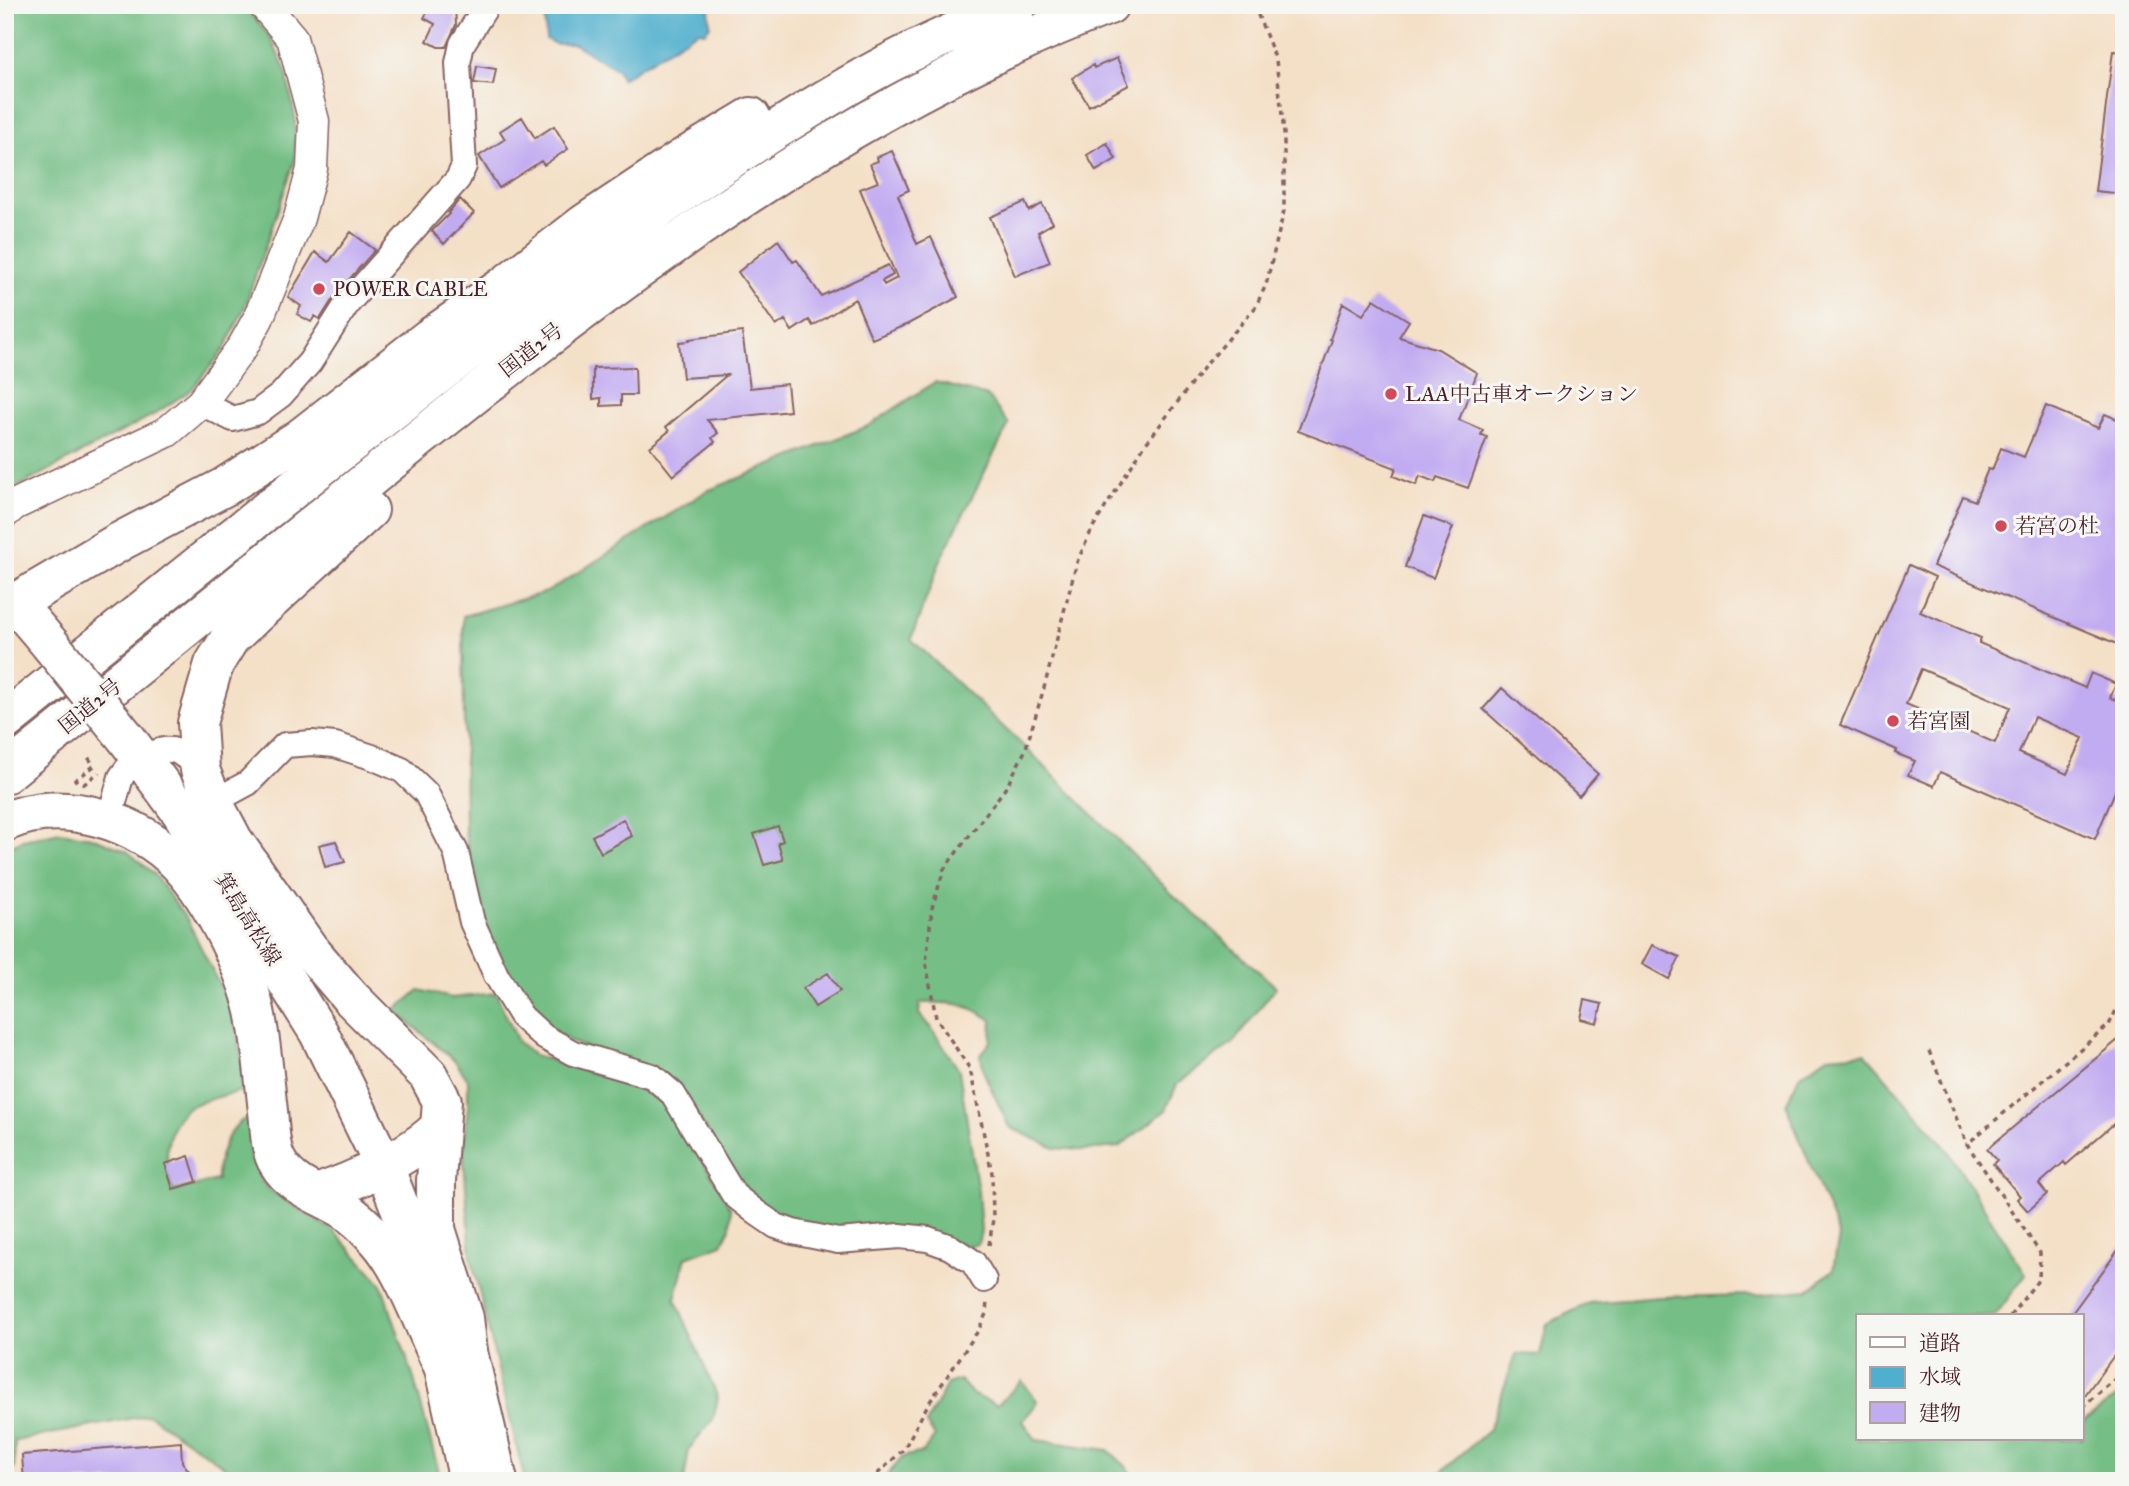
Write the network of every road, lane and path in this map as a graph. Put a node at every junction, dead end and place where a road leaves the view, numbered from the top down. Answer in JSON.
{"nodes":[{"id":1,"x":264,"y":5,"type":"edge"},
{"id":2,"x":487,"y":5,"type":"edge"},
{"id":3,"x":1017,"y":5,"type":"edge"},
{"id":4,"x":1109,"y":5,"type":"edge"},
{"id":5,"x":1254,"y":8,"type":"edge"},
{"id":6,"x":938,"y":38,"type":"junction"},
{"id":7,"x":471,"y":397,"type":"junction"},
{"id":8,"x":201,"y":402,"type":"junction"},
{"id":9,"x":5,"y":513,"type":"edge"},
{"id":10,"x":9,"y":599,"type":"edge"},
{"id":11,"x":5,"y":722,"type":"edge"},
{"id":12,"x":136,"y":754,"type":"junction"},
{"id":13,"x":88,"y":757,"type":"dead end"},
{"id":14,"x":101,"y":770,"type":"dead end"},
{"id":15,"x":5,"y":774,"type":"edge"},
{"id":16,"x":82,"y":785,"type":"dead end"},
{"id":17,"x":68,"y":786,"type":"dead end"},
{"id":18,"x":207,"y":786,"type":"junction"},
{"id":19,"x":109,"y":820,"type":"junction"},
{"id":20,"x":5,"y":822,"type":"edge"},
{"id":21,"x":2122,"y":998,"type":"dead end"},
{"id":22,"x":1929,"y":1051,"type":"dead end"},
{"id":23,"x":440,"y":1127,"type":"junction"},
{"id":24,"x":1967,"y":1144,"type":"junction"},
{"id":25,"x":383,"y":1164,"type":"junction"},
{"id":26,"x":316,"y":1194,"type":"junction"},
{"id":27,"x":984,"y":1280,"type":"junction"},
{"id":28,"x":2012,"y":1314,"type":"edge"},
{"id":29,"x":454,"y":1357,"type":"junction"},
{"id":30,"x":2124,"y":1371,"type":"edge"},
{"id":31,"x":2084,"y":1405,"type":"edge"},
{"id":32,"x":469,"y":1481,"type":"edge"},
{"id":33,"x":498,"y":1481,"type":"edge"},
{"id":34,"x":870,"y":1481,"type":"edge"}],
"edges":[{"from":1,"to":8,"type":"street"},
{"from":2,"to":8,"type":"street"},
{"from":3,"to":6,"type":"main road","name":"国道2号"},
{"from":4,"to":7,"type":"main road","name":"国道2号"},
{"from":5,"to":27,"type":"path"},
{"from":6,"to":10,"type":"main road"},
{"from":6,"to":11,"type":"main road","name":"国道2号"},
{"from":7,"to":15,"type":"main road","name":"国道2号"},
{"from":7,"to":18,"type":"main road"},
{"from":8,"to":9,"type":"street"},
{"from":10,"to":12,"type":"main road","name":"箕島高松線","bridge":true},
{"from":12,"to":18,"type":"street"},
{"from":12,"to":19,"type":"street"},
{"from":12,"to":25,"type":"main road","name":"箕島高松線"},
{"from":13,"to":17,"type":"path"},
{"from":14,"to":16,"type":"path"},
{"from":18,"to":23,"type":"main road"},
{"from":18,"to":27,"type":"street"},
{"from":19,"to":20,"type":"main road"},
{"from":19,"to":26,"type":"main road"},
{"from":21,"to":24,"type":"path"},
{"from":22,"to":24,"type":"path"},
{"from":23,"to":25,"type":"main road"},
{"from":23,"to":29,"type":"main road"},
{"from":24,"to":28,"type":"path"},
{"from":25,"to":26,"type":"main road"},
{"from":25,"to":29,"type":"main road","name":"箕島高松線"},
{"from":26,"to":29,"type":"main road"},
{"from":27,"to":34,"type":"path"},
{"from":29,"to":32,"type":"main road","name":"箕島高松線"},
{"from":29,"to":33,"type":"main road","name":"箕島高松線"},
{"from":30,"to":31,"type":"path"}]}
